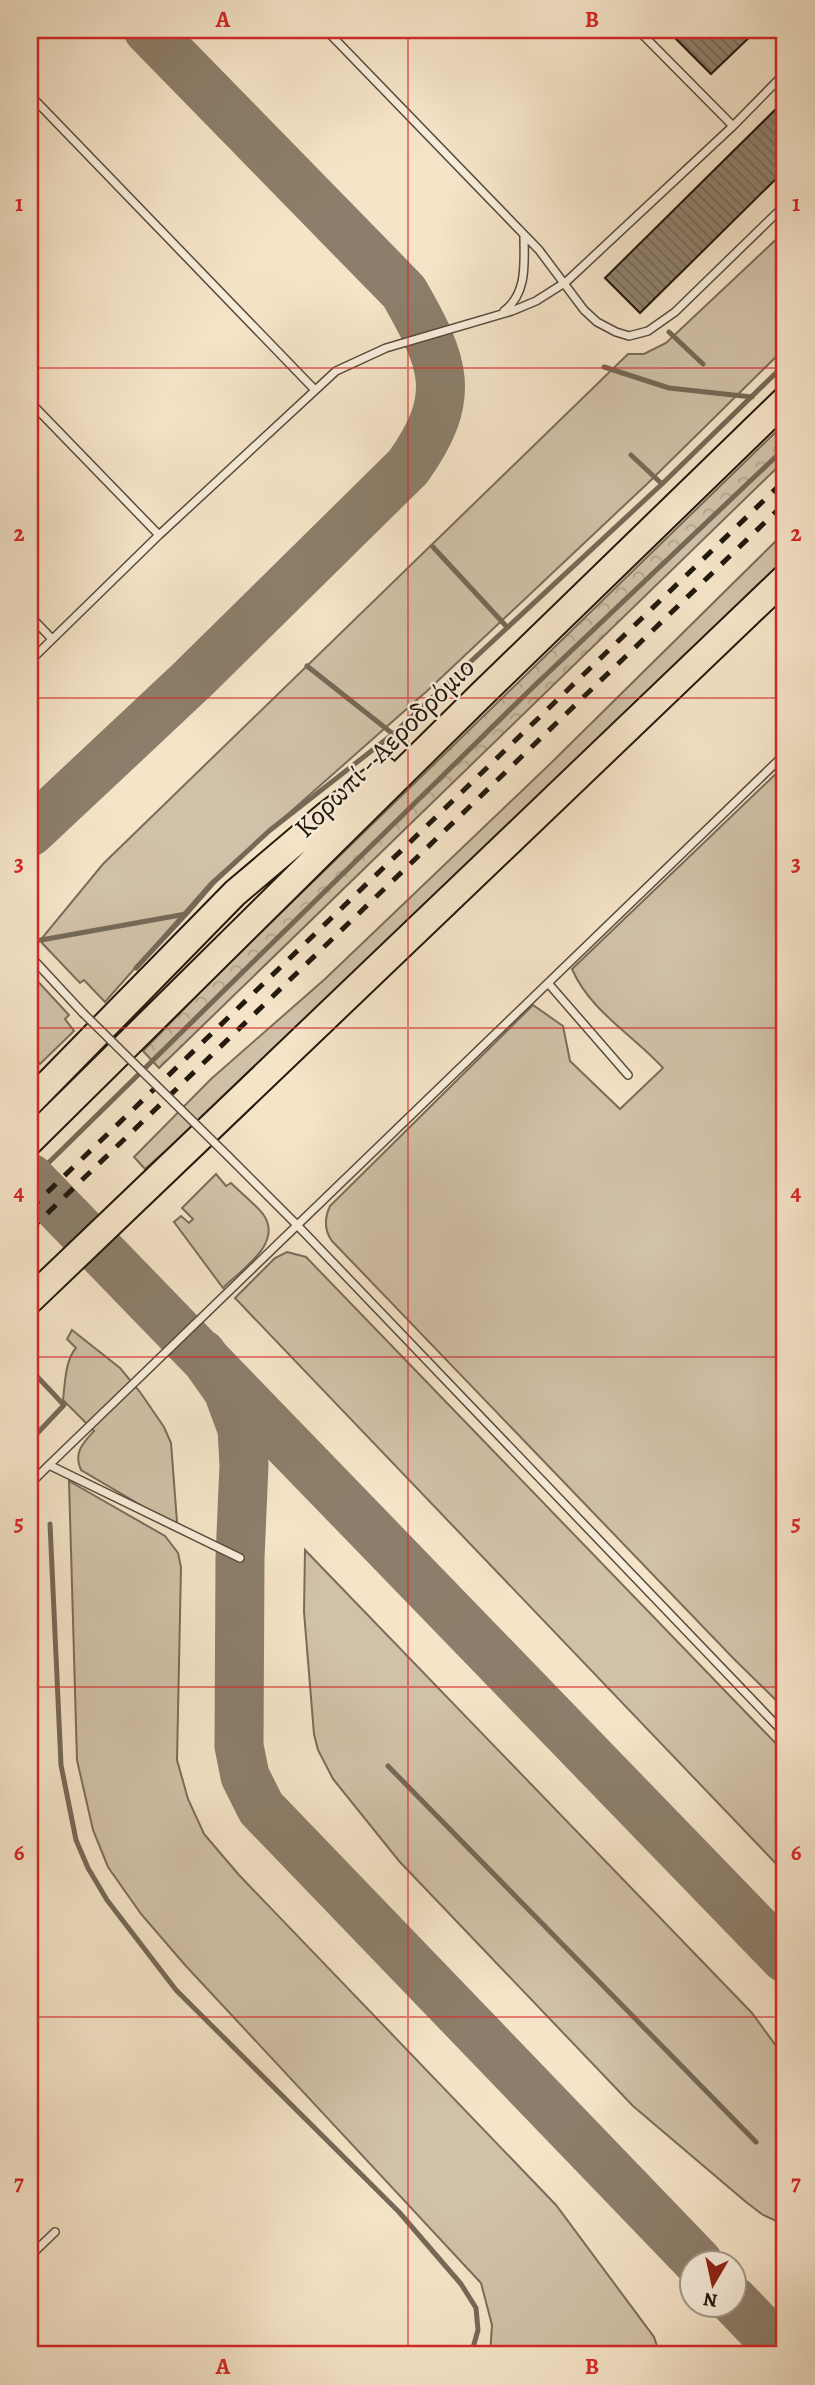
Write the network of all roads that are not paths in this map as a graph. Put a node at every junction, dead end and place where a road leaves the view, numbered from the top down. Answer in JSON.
{"nodes":[{"id":1,"x":326,"y":30,"type":"edge"},
{"id":2,"x":638,"y":30,"type":"edge"},
{"id":3,"x":785,"y":74,"type":"edge"},
{"id":4,"x":30,"y":95,"type":"edge"},
{"id":5,"x":733,"y":126,"type":"junction"},
{"id":6,"x":785,"y":205,"type":"edge"},
{"id":7,"x":524,"y":234,"type":"junction"},
{"id":8,"x":566,"y":282,"type":"junction"},
{"id":9,"x":499,"y":315,"type":"junction"},
{"id":10,"x":315,"y":390,"type":"junction"},
{"id":11,"x":785,"y":400,"type":"edge"},
{"id":12,"x":30,"y":402,"type":"edge"},
{"id":13,"x":159,"y":535,"type":"junction"},
{"id":14,"x":785,"y":578,"type":"edge"},
{"id":15,"x":785,"y":594,"type":"edge"},
{"id":16,"x":30,"y":616,"type":"edge"},
{"id":17,"x":740,"y":622,"type":"junction"},
{"id":18,"x":52,"y":639,"type":"junction"},
{"id":19,"x":30,"y":661,"type":"edge"},
{"id":20,"x":480,"y":696,"type":"junction"},
{"id":21,"x":785,"y":754,"type":"edge"},
{"id":22,"x":30,"y":956,"type":"edge"},
{"id":23,"x":548,"y":983,"type":"junction"},
{"id":24,"x":628,"y":1075,"type":"dead end"},
{"id":25,"x":30,"y":1102,"type":"edge"},
{"id":26,"x":30,"y":1142,"type":"edge"},
{"id":27,"x":296,"y":1224,"type":"junction"},
{"id":28,"x":30,"y":1300,"type":"edge"},
{"id":29,"x":49,"y":1465,"type":"junction"},
{"id":30,"x":30,"y":1484,"type":"edge"},
{"id":31,"x":240,"y":1558,"type":"dead end"},
{"id":32,"x":785,"y":1734,"type":"edge"},
{"id":33,"x":55,"y":2232,"type":"dead end"},
{"id":34,"x":30,"y":2256,"type":"edge"}],
"edges":[{"from":1,"to":7,"type":"lane"},
{"from":2,"to":5,"type":"lane"},
{"from":3,"to":5,"type":"lane"},
{"from":4,"to":10,"type":"lane"},
{"from":5,"to":8,"type":"lane"},
{"from":6,"to":8,"type":"lane"},
{"from":7,"to":8,"type":"lane"},
{"from":7,"to":9,"type":"lane"},
{"from":8,"to":9,"type":"lane"},
{"from":9,"to":10,"type":"lane"},
{"from":10,"to":13,"type":"lane"},
{"from":11,"to":20,"type":"highway","name":"Κορωπί - Αεροδρόμιο"},
{"from":12,"to":13,"type":"lane"},
{"from":13,"to":18,"type":"lane"},
{"from":14,"to":17,"type":"highway"},
{"from":15,"to":17,"type":"highway"},
{"from":16,"to":18,"type":"lane"},
{"from":17,"to":28,"type":"highway"},
{"from":18,"to":19,"type":"lane"},
{"from":20,"to":25,"type":"highway"},
{"from":20,"to":26,"type":"highway","name":"Κορωπί - Αεροδρόμιο"},
{"from":21,"to":23,"type":"lane"},
{"from":22,"to":27,"type":"lane","bridge":true},
{"from":23,"to":24,"type":"lane"},
{"from":23,"to":27,"type":"lane"},
{"from":27,"to":29,"type":"lane"},
{"from":27,"to":32,"type":"lane"},
{"from":29,"to":30,"type":"lane"},
{"from":29,"to":31,"type":"lane"},
{"from":33,"to":34,"type":"lane"}]}
